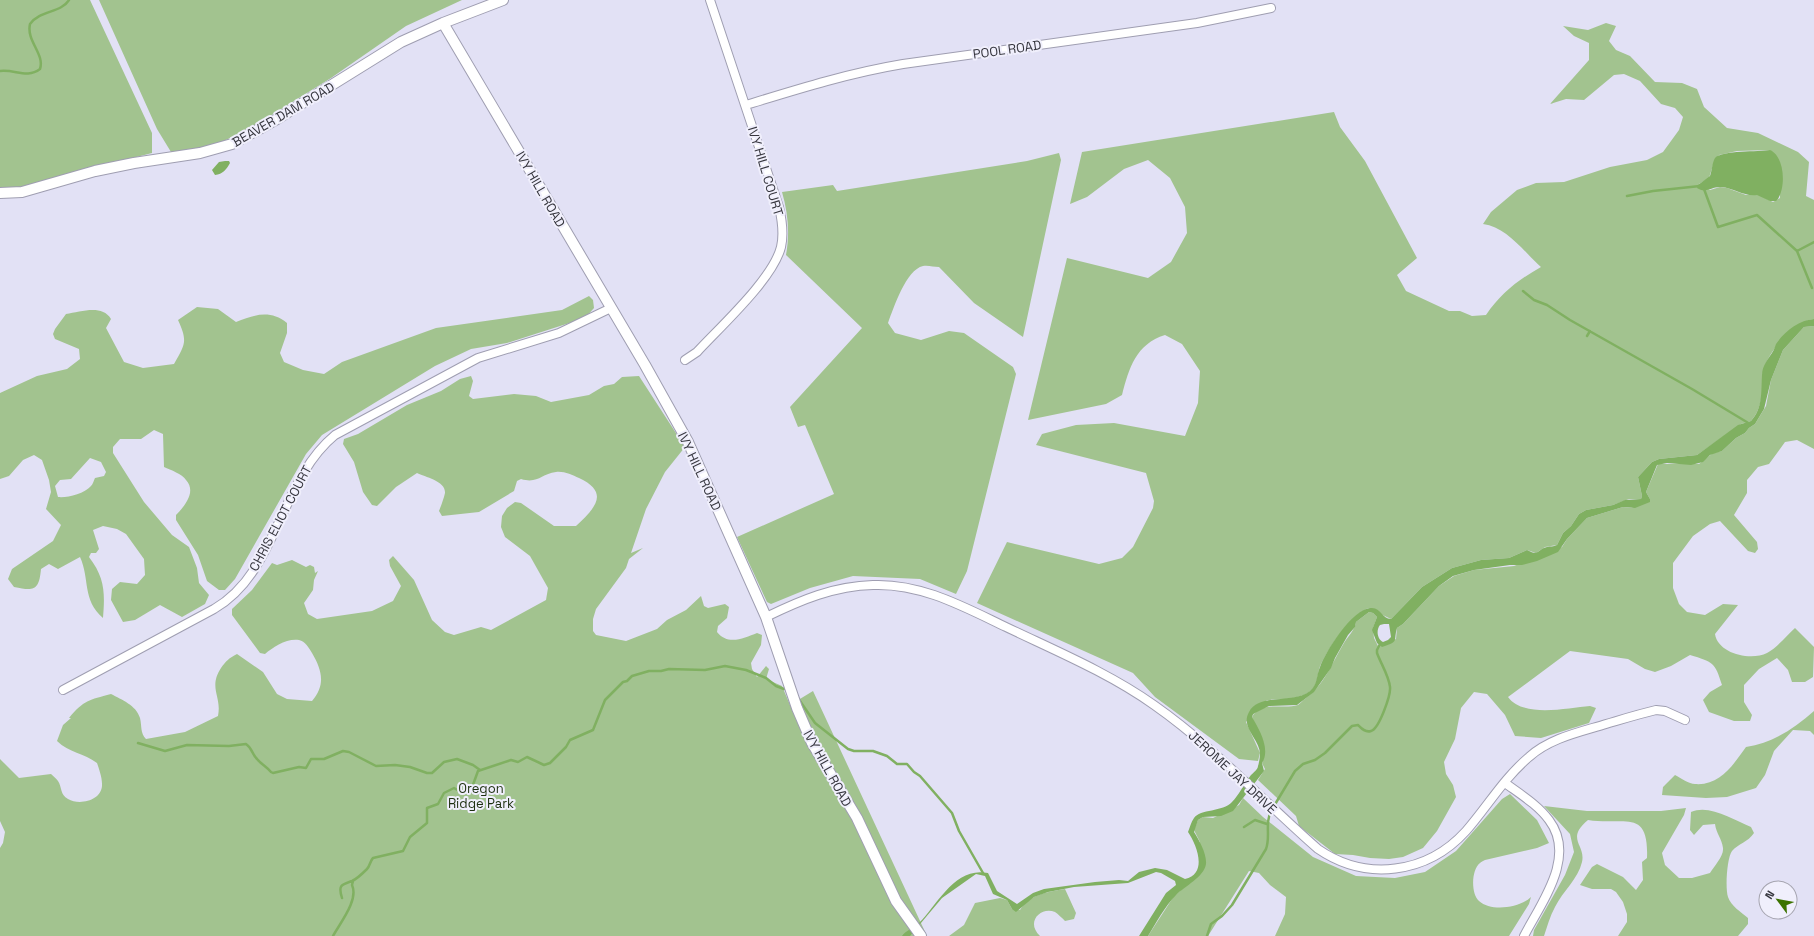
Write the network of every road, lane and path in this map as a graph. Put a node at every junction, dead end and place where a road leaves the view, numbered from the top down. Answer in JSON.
{"nodes":[{"id":1,"x":503,"y":0,"type":"edge"},
{"id":2,"x":710,"y":0,"type":"edge"},
{"id":3,"x":1271,"y":8,"type":"dead end"},
{"id":4,"x":443,"y":23,"type":"junction"},
{"id":5,"x":746,"y":105,"type":"junction"},
{"id":6,"x":0,"y":193,"type":"edge"},
{"id":7,"x":611,"y":308,"type":"junction"},
{"id":8,"x":685,"y":360,"type":"dead end"},
{"id":9,"x":766,"y":618,"type":"junction"},
{"id":10,"x":64,"y":690,"type":"dead end"},
{"id":11,"x":1685,"y":720,"type":"dead end"},
{"id":12,"x":1505,"y":783,"type":"junction"},
{"id":13,"x":917,"y":931,"type":"edge"},
{"id":14,"x":1524,"y":936,"type":"edge"}],
"edges":[{"from":1,"to":4,"type":"street","name":"BEAVER DAM ROAD"},
{"from":2,"to":5,"type":"street","name":"IVY HILL COURT"},
{"from":3,"to":5,"type":"street","name":"POOL ROAD"},
{"from":4,"to":6,"type":"street","name":"BEAVER DAM ROAD"},
{"from":4,"to":7,"type":"street","name":"IVY HILL ROAD"},
{"from":5,"to":8,"type":"street","name":"IVY HILL COURT"},
{"from":7,"to":9,"type":"street","name":"IVY HILL ROAD"},
{"from":7,"to":10,"type":"street","name":"CHRIS ELIOT COURT"},
{"from":9,"to":12,"type":"street","name":"JEROME JAY DRIVE"},
{"from":9,"to":13,"type":"street","name":"IVY HILL ROAD"},
{"from":11,"to":12,"type":"street","name":"JEROME JAY DRIVE"},
{"from":12,"to":14,"type":"street"}]}
